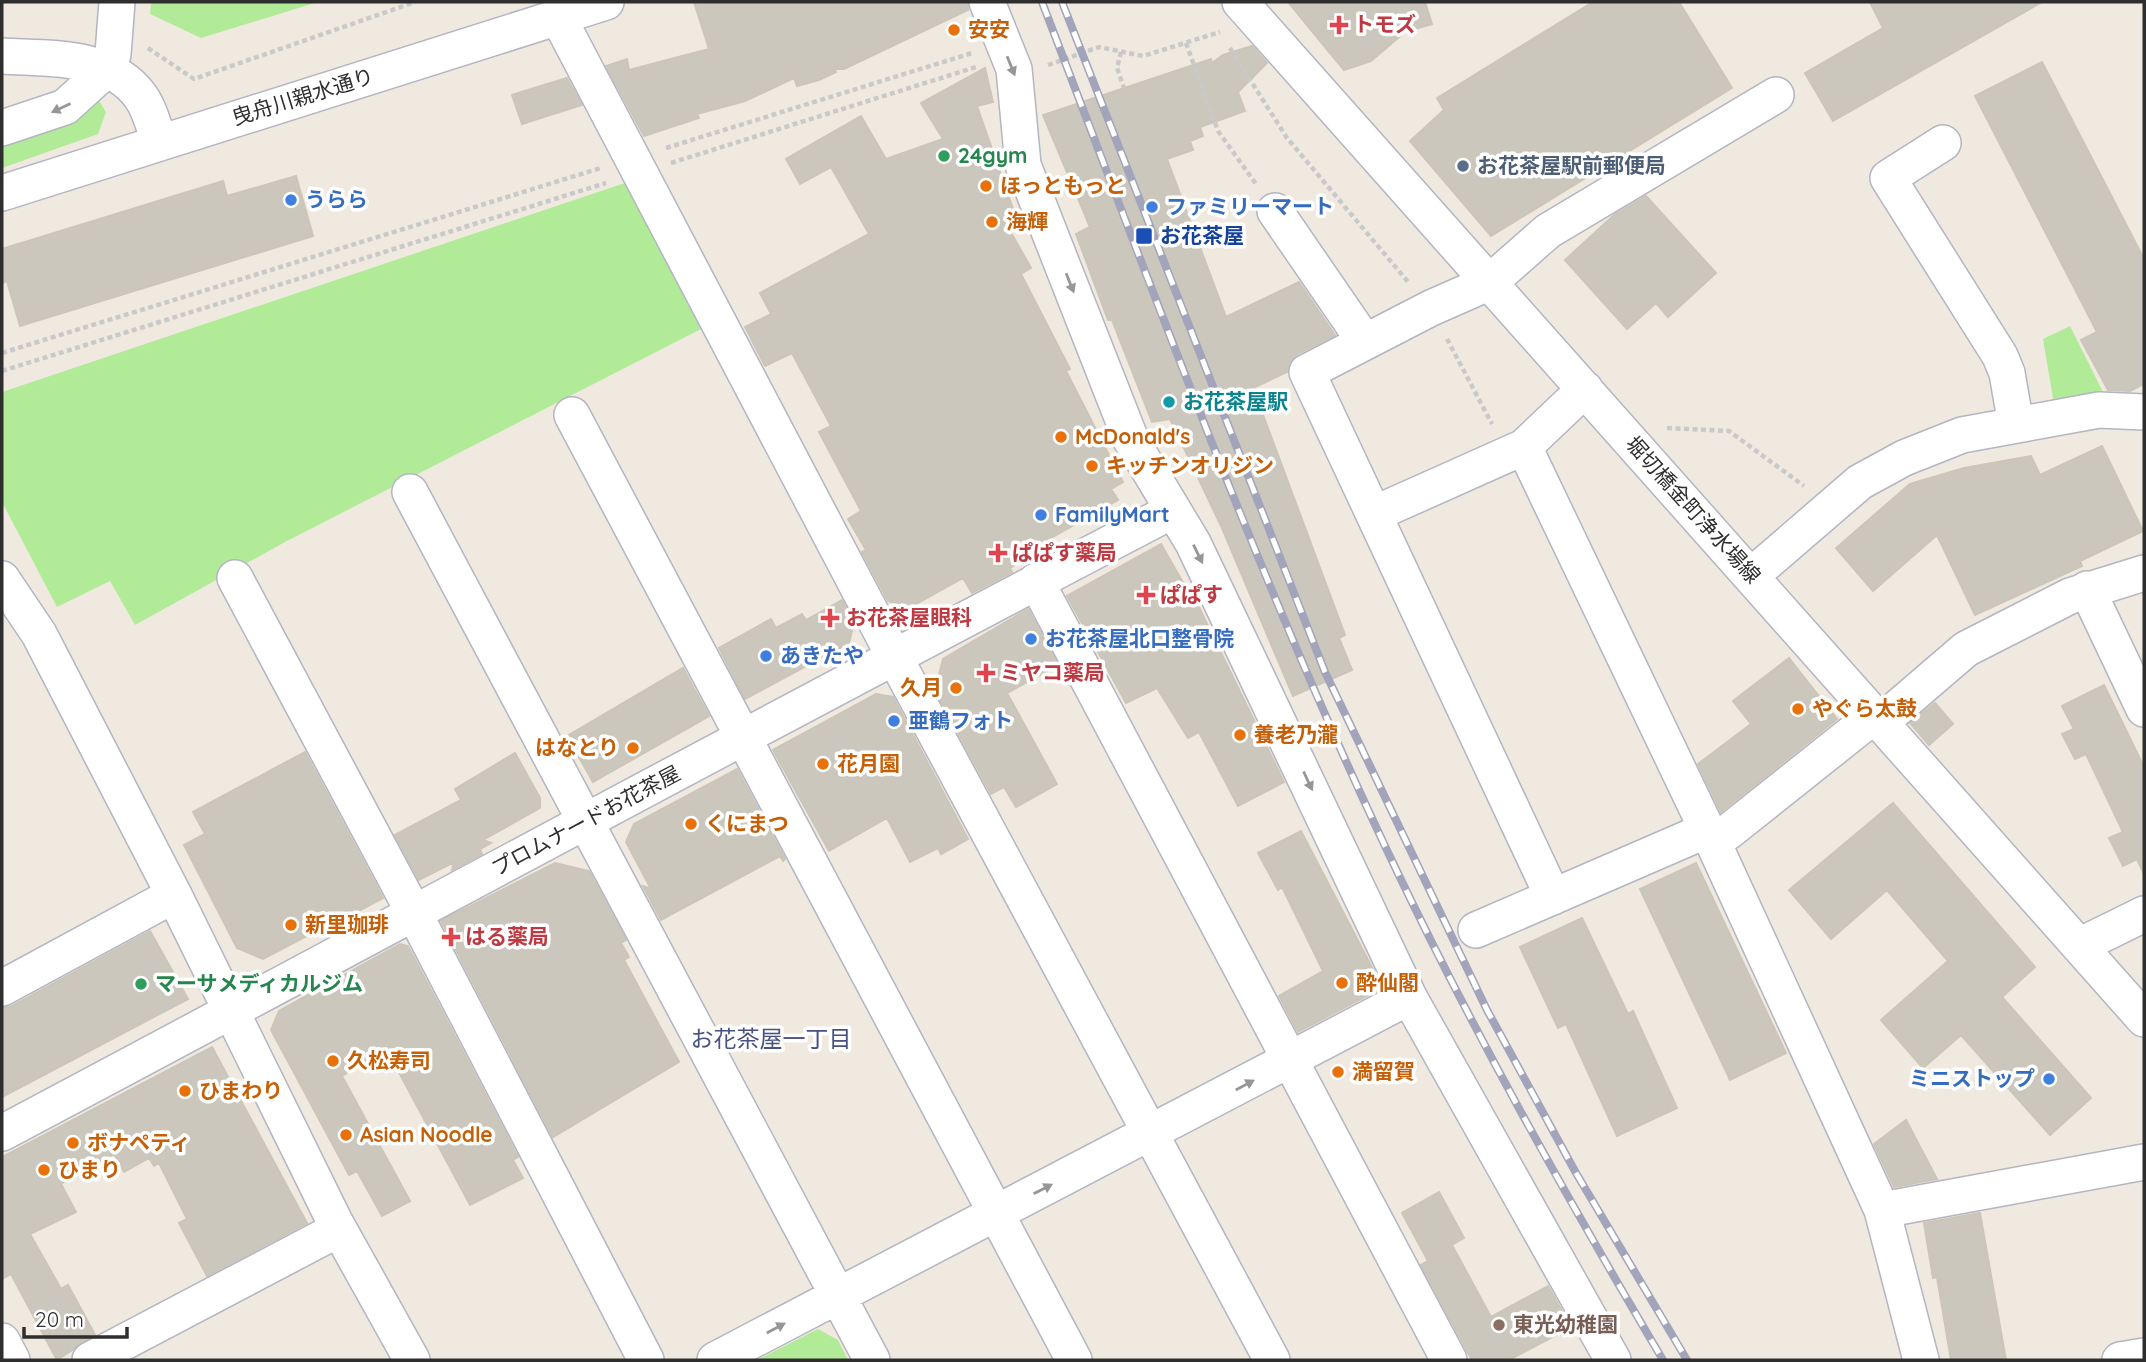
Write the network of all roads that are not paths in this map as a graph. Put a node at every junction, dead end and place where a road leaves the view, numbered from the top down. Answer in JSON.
{"nodes":[{"id":1,"x":117,"y":2,"type":"edge"},
{"id":2,"x":606,"y":2,"type":"edge"},
{"id":3,"x":987,"y":2,"type":"edge"},
{"id":4,"x":1245,"y":7,"type":"edge"},
{"id":5,"x":558,"y":17,"type":"junction"},
{"id":6,"x":2,"y":56,"type":"edge"},
{"id":7,"x":108,"y":68,"type":"junction"},
{"id":8,"x":1776,"y":94,"type":"dead end"},
{"id":9,"x":2,"y":128,"type":"edge"},
{"id":10,"x":159,"y":142,"type":"junction"},
{"id":11,"x":1943,"y":143,"type":"dead end"},
{"id":12,"x":2,"y":193,"type":"edge"},
{"id":13,"x":1275,"y":211,"type":"road end"},
{"id":14,"x":1490,"y":282,"type":"junction"},
{"id":15,"x":1365,"y":342,"type":"junction"},
{"id":16,"x":1585,"y":389,"type":"junction"},
{"id":17,"x":2144,"y":412,"type":"edge"},
{"id":18,"x":572,"y":415,"type":"dead end"},
{"id":19,"x":2016,"y":425,"type":"junction"},
{"id":20,"x":1516,"y":452,"type":"junction"},
{"id":21,"x":410,"y":492,"type":"dead end"},
{"id":22,"x":1172,"y":511,"type":"junction"},
{"id":23,"x":1374,"y":514,"type":"junction"},
{"id":24,"x":2144,"y":573,"type":"edge"},
{"id":25,"x":1751,"y":576,"type":"junction"},
{"id":26,"x":235,"y":578,"type":"dead end"},
{"id":27,"x":2,"y":579,"type":"edge"},
{"id":28,"x":1036,"y":581,"type":"junction"},
{"id":29,"x":2087,"y":589,"type":"junction"},
{"id":30,"x":895,"y":658,"type":"junction"},
{"id":31,"x":2144,"y":709,"type":"edge"},
{"id":32,"x":1878,"y":719,"type":"junction"},
{"id":33,"x":744,"y":735,"type":"junction"},
{"id":34,"x":584,"y":824,"type":"junction"},
{"id":35,"x":1709,"y":835,"type":"junction"},
{"id":36,"x":174,"y":895,"type":"junction"},
{"id":37,"x":1553,"y":897,"type":"junction"},
{"id":38,"x":414,"y":913,"type":"junction"},
{"id":39,"x":2144,"y":914,"type":"edge"},
{"id":40,"x":1476,"y":930,"type":"dead end"},
{"id":41,"x":2079,"y":946,"type":"junction"},
{"id":42,"x":2,"y":988,"type":"edge"},
{"id":43,"x":1409,"y":997,"type":"junction"},
{"id":44,"x":231,"y":1012,"type":"junction"},
{"id":45,"x":2144,"y":1019,"type":"edge"},
{"id":46,"x":1290,"y":1062,"type":"junction"},
{"id":47,"x":2,"y":1133,"type":"edge"},
{"id":48,"x":1151,"y":1135,"type":"junction"},
{"id":49,"x":2144,"y":1162,"type":"edge"},
{"id":50,"x":1882,"y":1210,"type":"junction"},
{"id":51,"x":996,"y":1213,"type":"junction"},
{"id":52,"x":339,"y":1229,"type":"junction"},
{"id":53,"x":837,"y":1295,"type":"junction"},
{"id":54,"x":2,"y":1341,"type":"edge"},
{"id":55,"x":2144,"y":1356,"type":"edge"},
{"id":56,"x":12,"y":1360,"type":"edge"},
{"id":57,"x":90,"y":1360,"type":"edge"},
{"id":58,"x":412,"y":1360,"type":"edge"},
{"id":59,"x":646,"y":1360,"type":"edge"},
{"id":60,"x":715,"y":1360,"type":"edge"},
{"id":61,"x":872,"y":1360,"type":"edge"},
{"id":62,"x":1074,"y":1360,"type":"edge"},
{"id":63,"x":1272,"y":1360,"type":"edge"},
{"id":64,"x":1449,"y":1360,"type":"edge"},
{"id":65,"x":1613,"y":1360,"type":"edge"},
{"id":66,"x":1921,"y":1360,"type":"edge"},
{"id":67,"x":2120,"y":1360,"type":"edge"}],
"edges":[{"from":1,"to":7,"type":"street"},
{"from":2,"to":5,"type":"street","name":"曳舟川親水通り"},
{"from":3,"to":22,"type":"street","one_way":true},
{"from":4,"to":14,"type":"street","name":"堀切橋金町浄水場線"},
{"from":5,"to":10,"type":"street","name":"曳舟川親水通り"},
{"from":5,"to":30,"type":"street"},
{"from":6,"to":7,"type":"street"},
{"from":7,"to":9,"type":"street","one_way":true},
{"from":7,"to":10,"type":"street"},
{"from":8,"to":14,"type":"street"},
{"from":10,"to":12,"type":"street","name":"曳舟川親水通り"},
{"from":11,"to":19,"type":"street"},
{"from":13,"to":15,"type":"street"},
{"from":14,"to":15,"type":"street"},
{"from":14,"to":16,"type":"street","name":"堀切橋金町浄水場線"},
{"from":15,"to":23,"type":"street"},
{"from":16,"to":20,"type":"street"},
{"from":16,"to":25,"type":"street","name":"堀切橋金町浄水場線"},
{"from":17,"to":19,"type":"street"},
{"from":18,"to":33,"type":"street"},
{"from":19,"to":25,"type":"street"},
{"from":20,"to":23,"type":"street"},
{"from":20,"to":35,"type":"street"},
{"from":21,"to":34,"type":"street"},
{"from":22,"to":28,"type":"street","name":"プロムナードお花茶屋"},
{"from":22,"to":43,"type":"street","one_way":true},
{"from":23,"to":37,"type":"street"},
{"from":24,"to":29,"type":"street"},
{"from":25,"to":32,"type":"street","name":"堀切橋金町浄水場線"},
{"from":26,"to":38,"type":"street"},
{"from":27,"to":36,"type":"street"},
{"from":28,"to":30,"type":"street","name":"プロムナードお花茶屋"},
{"from":28,"to":46,"type":"street"},
{"from":29,"to":31,"type":"street"},
{"from":29,"to":32,"type":"street"},
{"from":30,"to":33,"type":"street","name":"プロムナードお花茶屋"},
{"from":30,"to":48,"type":"street"},
{"from":32,"to":35,"type":"street"},
{"from":32,"to":41,"type":"street","name":"堀切橋金町浄水場線"},
{"from":33,"to":34,"type":"street","name":"プロムナードお花茶屋"},
{"from":33,"to":51,"type":"street"},
{"from":34,"to":38,"type":"street","name":"プロムナードお花茶屋"},
{"from":34,"to":53,"type":"street"},
{"from":35,"to":37,"type":"street"},
{"from":35,"to":50,"type":"street"},
{"from":36,"to":42,"type":"street"},
{"from":36,"to":44,"type":"street"},
{"from":37,"to":40,"type":"street"},
{"from":38,"to":44,"type":"street","name":"プロムナードお花茶屋"},
{"from":38,"to":59,"type":"street"},
{"from":39,"to":41,"type":"street"},
{"from":41,"to":45,"type":"street","name":"堀切橋金町浄水場線"},
{"from":43,"to":46,"type":"street"},
{"from":43,"to":65,"type":"street"},
{"from":44,"to":47,"type":"street","name":"プロムナードお花茶屋"},
{"from":44,"to":52,"type":"street"},
{"from":48,"to":46,"type":"street","one_way":true},
{"from":46,"to":64,"type":"street"},
{"from":51,"to":48,"type":"street","one_way":true},
{"from":48,"to":63,"type":"street"},
{"from":49,"to":50,"type":"street"},
{"from":50,"to":66,"type":"street"},
{"from":51,"to":53,"type":"street"},
{"from":51,"to":62,"type":"street"},
{"from":52,"to":57,"type":"street"},
{"from":52,"to":58,"type":"street"},
{"from":60,"to":53,"type":"street","one_way":true},
{"from":53,"to":61,"type":"street"},
{"from":54,"to":56,"type":"street"},
{"from":55,"to":67,"type":"street"}]}
